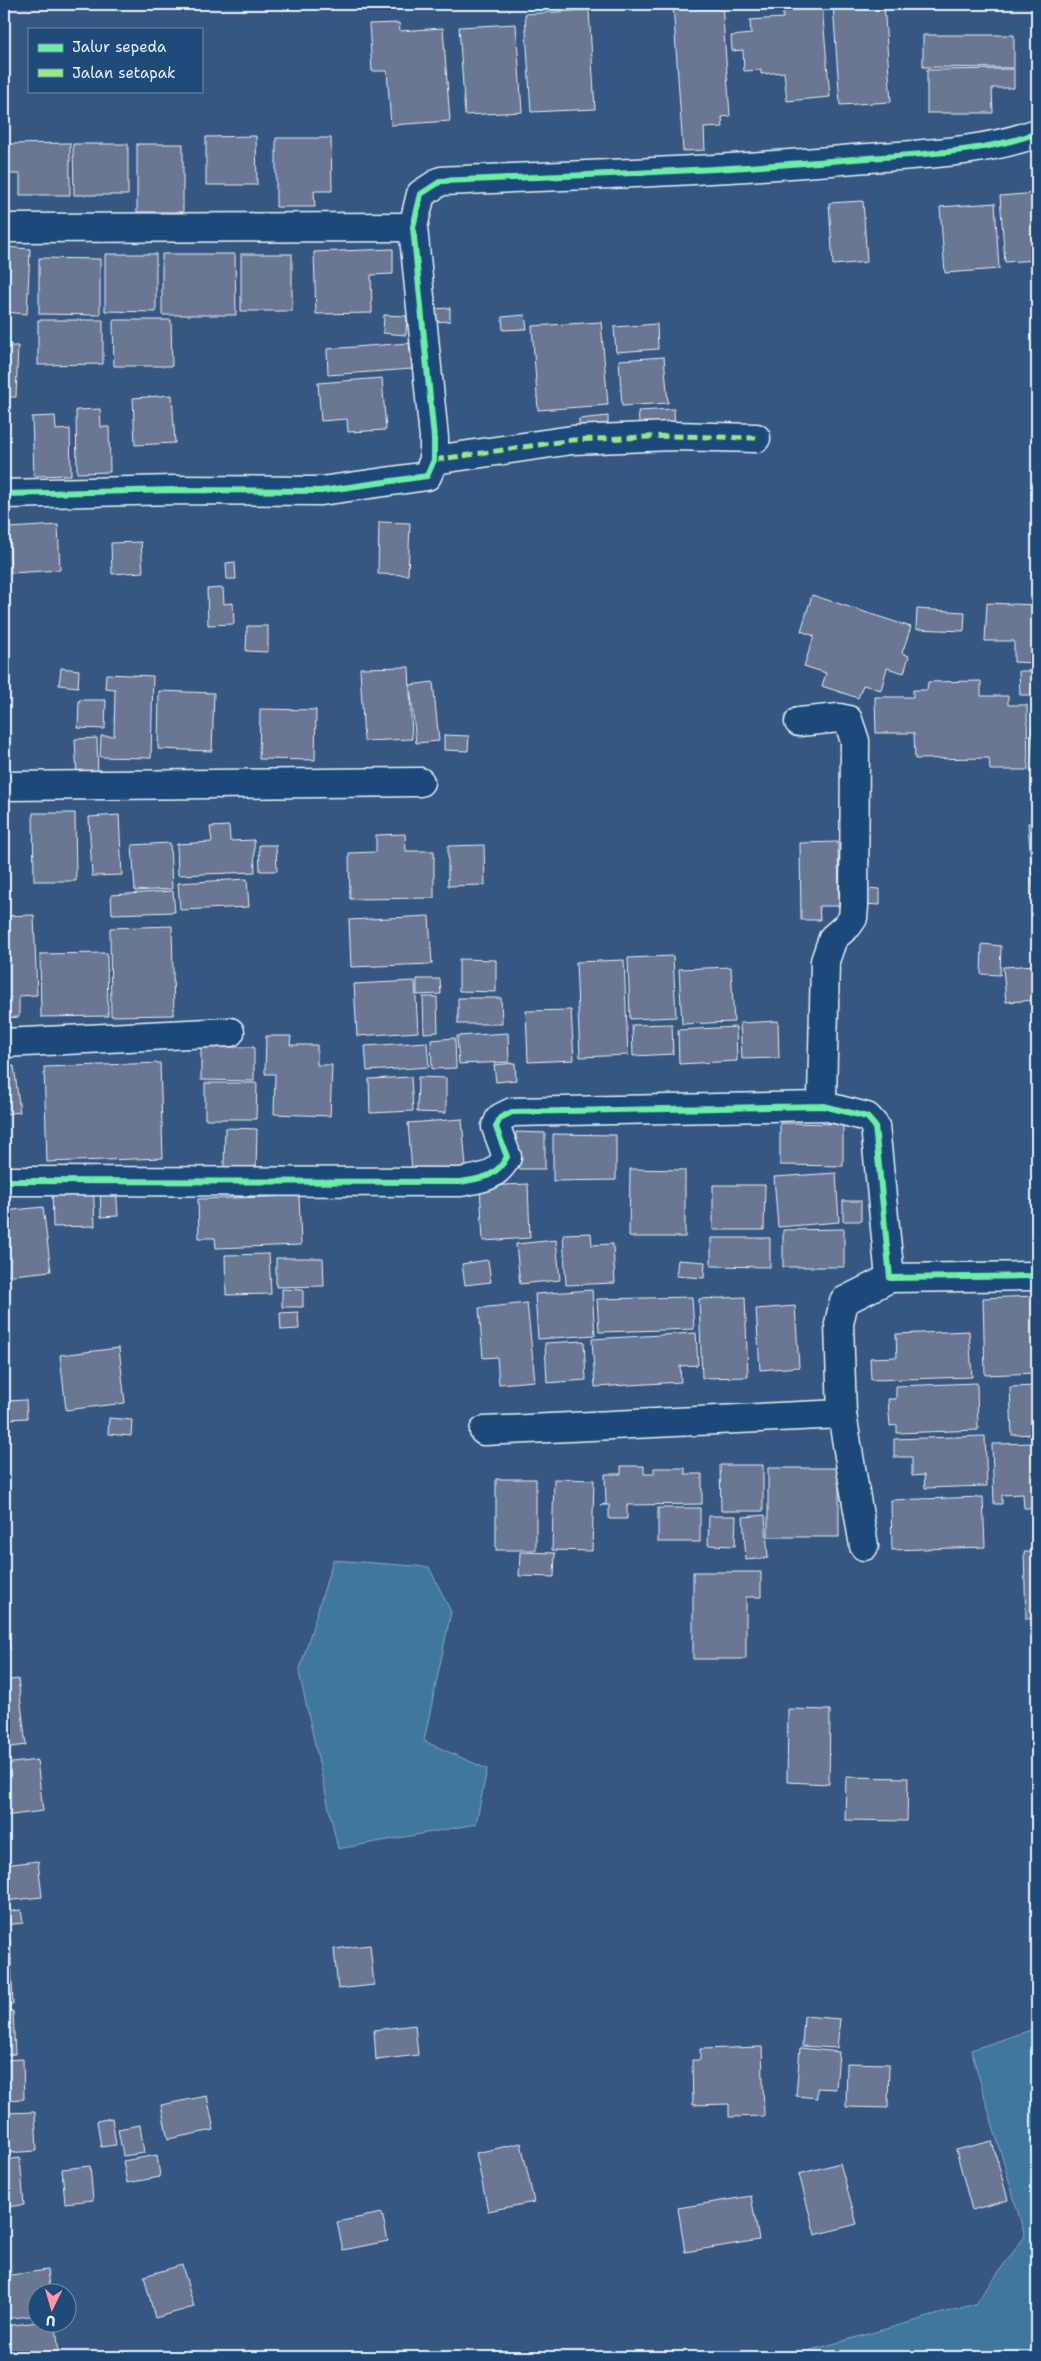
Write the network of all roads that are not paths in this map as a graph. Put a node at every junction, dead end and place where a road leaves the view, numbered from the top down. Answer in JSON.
{"nodes":[{"id":1,"x":1037,"y":133,"type":"edge"},
{"id":2,"x":413,"y":227,"type":"junction"},
{"id":3,"x":4,"y":228,"type":"edge"},
{"id":4,"x":756,"y":438,"type":"dead end"},
{"id":5,"x":434,"y":460,"type":"junction"},
{"id":6,"x":4,"y":494,"type":"edge"},
{"id":7,"x":799,"y":722,"type":"dead end"},
{"id":8,"x":420,"y":782,"type":"dead end"},
{"id":9,"x":4,"y":786,"type":"edge"},
{"id":10,"x":230,"y":1032,"type":"dead end"},
{"id":11,"x":4,"y":1044,"type":"edge"},
{"id":12,"x":824,"y":1106,"type":"junction"},
{"id":13,"x":4,"y":1181,"type":"edge"},
{"id":14,"x":1037,"y":1276,"type":"edge"},
{"id":15,"x":890,"y":1278,"type":"junction"},
{"id":16,"x":842,"y":1414,"type":"junction"},
{"id":17,"x":484,"y":1431,"type":"dead end"},
{"id":18,"x":864,"y":1546,"type":"dead end"}],
"edges":[{"from":1,"to":2,"type":"street"},
{"from":2,"to":3,"type":"street"},
{"from":2,"to":5,"type":"street"},
{"from":4,"to":5,"type":"street"},
{"from":5,"to":6,"type":"street"},
{"from":7,"to":12,"type":"street"},
{"from":8,"to":9,"type":"street"},
{"from":10,"to":11,"type":"street"},
{"from":12,"to":13,"type":"street"},
{"from":12,"to":15,"type":"street"},
{"from":14,"to":15,"type":"street"},
{"from":15,"to":16,"type":"street"},
{"from":16,"to":17,"type":"street"},
{"from":16,"to":18,"type":"street"}]}
